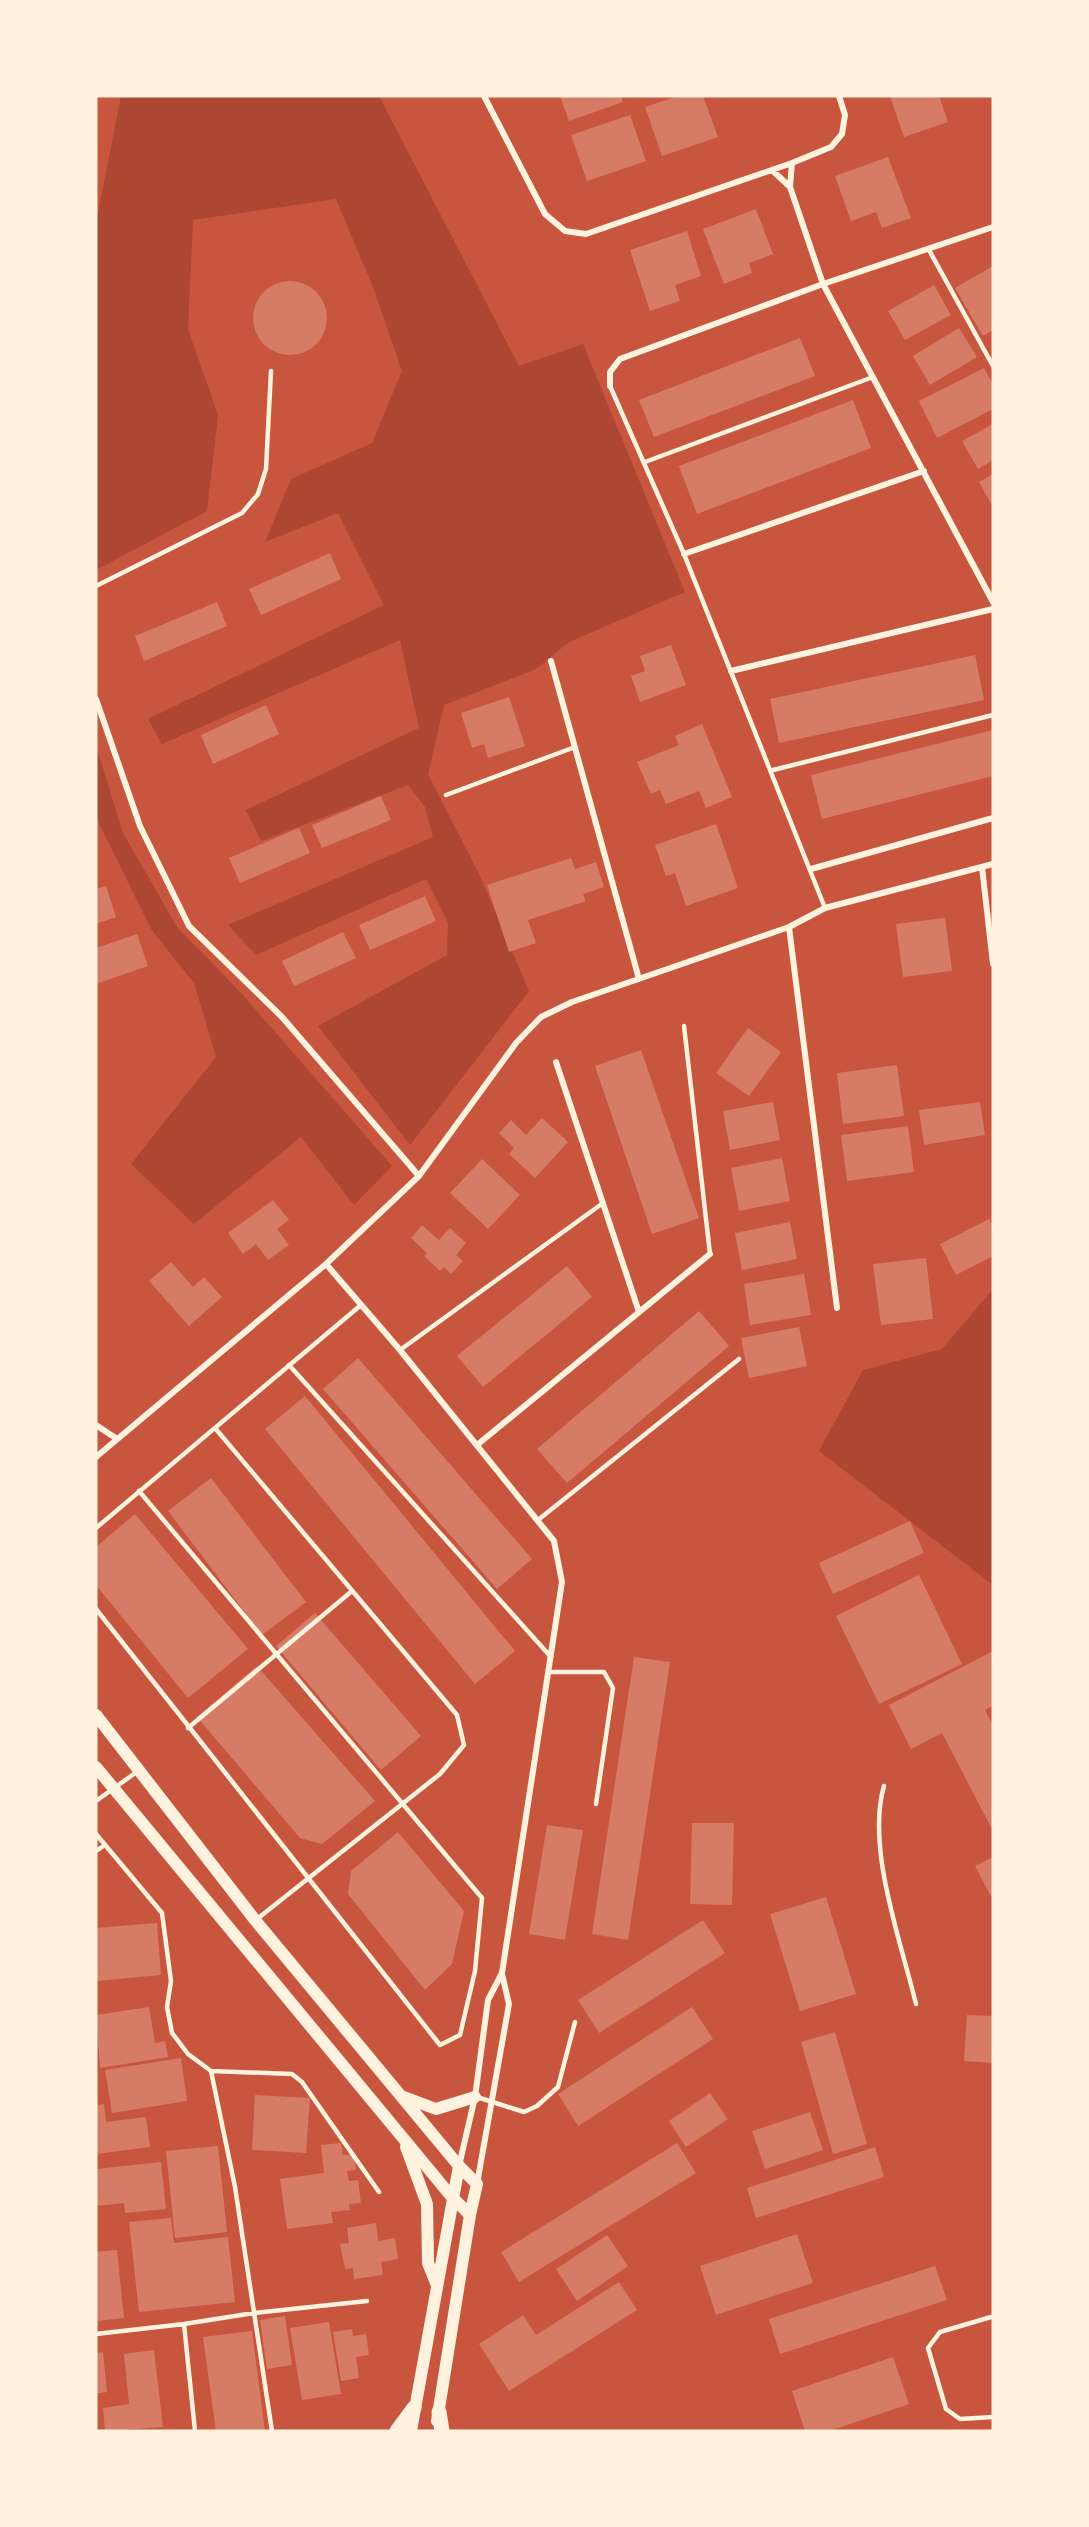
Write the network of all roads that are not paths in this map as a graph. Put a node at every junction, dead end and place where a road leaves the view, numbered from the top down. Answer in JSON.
{"nodes":[{"id":1,"x":484,"y":96,"type":"edge"},
{"id":2,"x":838,"y":96,"type":"edge"},
{"id":3,"x":792,"y":164,"type":"junction"},
{"id":4,"x":772,"y":170,"type":"junction"},
{"id":5,"x":790,"y":187,"type":"junction"},
{"id":6,"x":993,"y":227,"type":"edge"},
{"id":7,"x":929,"y":250,"type":"junction"},
{"id":8,"x":823,"y":284,"type":"junction"},
{"id":9,"x":993,"y":366,"type":"edge"},
{"id":10,"x":271,"y":371,"type":"dead end"},
{"id":11,"x":873,"y":377,"type":"junction"},
{"id":12,"x":610,"y":386,"type":"joint"},
{"id":13,"x":645,"y":462,"type":"junction"},
{"id":14,"x":924,"y":471,"type":"junction"},
{"id":15,"x":684,"y":554,"type":"junction"},
{"id":16,"x":96,"y":586,"type":"edge"},
{"id":17,"x":993,"y":602,"type":"edge"},
{"id":18,"x":993,"y":609,"type":"edge"},
{"id":19,"x":551,"y":662,"type":"dead end"},
{"id":20,"x":731,"y":671,"type":"junction"},
{"id":21,"x":96,"y":699,"type":"edge"},
{"id":22,"x":993,"y":715,"type":"edge"},
{"id":23,"x":575,"y":747,"type":"junction"},
{"id":24,"x":772,"y":770,"type":"junction"},
{"id":25,"x":446,"y":795,"type":"dead end"},
{"id":26,"x":993,"y":819,"type":"edge"},
{"id":27,"x":993,"y":864,"type":"edge"},
{"id":28,"x":982,"y":867,"type":"junction"},
{"id":29,"x":811,"y":869,"type":"junction"},
{"id":30,"x":825,"y":908,"type":"junction"},
{"id":31,"x":789,"y":927,"type":"junction"},
{"id":32,"x":993,"y":964,"type":"edge"},
{"id":33,"x":639,"y":979,"type":"junction"},
{"id":34,"x":684,"y":1026,"type":"dead end"},
{"id":35,"x":556,"y":1062,"type":"dead end"},
{"id":36,"x":419,"y":1176,"type":"junction"},
{"id":37,"x":603,"y":1203,"type":"junction"},
{"id":38,"x":710,"y":1254,"type":"joint"},
{"id":39,"x":326,"y":1264,"type":"junction"},
{"id":40,"x":361,"y":1305,"type":"junction"},
{"id":41,"x":837,"y":1308,"type":"dead end"},
{"id":42,"x":639,"y":1312,"type":"junction"},
{"id":43,"x":400,"y":1350,"type":"junction"},
{"id":44,"x":739,"y":1359,"type":"dead end"},
{"id":45,"x":289,"y":1365,"type":"junction"},
{"id":46,"x":96,"y":1425,"type":"edge"},
{"id":47,"x":215,"y":1428,"type":"junction"},
{"id":48,"x":117,"y":1439,"type":"junction"},
{"id":49,"x":477,"y":1445,"type":"junction"},
{"id":50,"x":96,"y":1457,"type":"edge"},
{"id":51,"x":139,"y":1491,"type":"junction"},
{"id":52,"x":538,"y":1520,"type":"junction"},
{"id":53,"x":96,"y":1528,"type":"edge"},
{"id":54,"x":352,"y":1591,"type":"junction"},
{"id":55,"x":96,"y":1609,"type":"edge"},
{"id":56,"x":277,"y":1654,"type":"junction"},
{"id":57,"x":551,"y":1657,"type":"junction"},
{"id":58,"x":548,"y":1672,"type":"junction"},
{"id":59,"x":96,"y":1715,"type":"edge"},
{"id":60,"x":188,"y":1728,"type":"junction"},
{"id":61,"x":96,"y":1767,"type":"edge"},
{"id":62,"x":140,"y":1770,"type":"junction"},
{"id":63,"x":884,"y":1786,"type":"dead end"},
{"id":64,"x":114,"y":1788,"type":"junction"},
{"id":65,"x":96,"y":1801,"type":"edge"},
{"id":66,"x":596,"y":1804,"type":"dead end"},
{"id":67,"x":401,"y":1805,"type":"junction"},
{"id":68,"x":96,"y":1834,"type":"edge"},
{"id":69,"x":105,"y":1845,"type":"junction"},
{"id":70,"x":96,"y":1851,"type":"edge"},
{"id":71,"x":308,"y":1878,"type":"junction"},
{"id":72,"x":255,"y":1920,"type":"junction"},
{"id":73,"x":502,"y":1973,"type":"junction"},
{"id":74,"x":916,"y":2004,"type":"dead end"},
{"id":75,"x":575,"y":2022,"type":"dead end"},
{"id":76,"x":211,"y":2071,"type":"junction"},
{"id":77,"x":400,"y":2096,"type":"junction"},
{"id":78,"x":475,"y":2097,"type":"junction"},
{"id":79,"x":493,"y":2100,"type":"junction"},
{"id":80,"x":403,"y":2138,"type":"junction"},
{"id":81,"x":459,"y":2166,"type":"junction"},
{"id":82,"x":477,"y":2184,"type":"junction"},
{"id":83,"x":379,"y":2192,"type":"dead end"},
{"id":84,"x":452,"y":2196,"type":"junction"},
{"id":85,"x":470,"y":2215,"type":"junction"},
{"id":86,"x":436,"y":2284,"type":"junction"},
{"id":87,"x":368,"y":2301,"type":"dead end"},
{"id":88,"x":254,"y":2313,"type":"junction"},
{"id":89,"x":991,"y":2317,"type":"dead end"},
{"id":90,"x":184,"y":2324,"type":"junction"},
{"id":91,"x":96,"y":2334,"type":"edge"},
{"id":92,"x":414,"y":2408,"type":"junction"},
{"id":93,"x":439,"y":2412,"type":"junction"},
{"id":94,"x":993,"y":2417,"type":"edge"},
{"id":95,"x":195,"y":2431,"type":"edge"},
{"id":96,"x":272,"y":2431,"type":"edge"},
{"id":97,"x":397,"y":2431,"type":"edge"},
{"id":98,"x":411,"y":2431,"type":"edge"},
{"id":99,"x":436,"y":2431,"type":"edge"},
{"id":100,"x":442,"y":2431,"type":"edge"}],
"edges":[{"from":1,"to":4,"type":"street"},
{"from":2,"to":3,"type":"street"},
{"from":3,"to":4,"type":"street"},
{"from":3,"to":5,"type":"street"},
{"from":4,"to":5,"type":"street"},
{"from":5,"to":8,"type":"street"},
{"from":6,"to":7,"type":"street"},
{"from":7,"to":8,"type":"street"},
{"from":7,"to":9,"type":"lane"},
{"from":8,"to":11,"type":"street"},
{"from":8,"to":12,"type":"street"},
{"from":10,"to":16,"type":"lane"},
{"from":11,"to":13,"type":"lane"},
{"from":11,"to":14,"type":"street"},
{"from":12,"to":13,"type":"lane"},
{"from":13,"to":15,"type":"lane"},
{"from":14,"to":15,"type":"street"},
{"from":14,"to":17,"type":"street"},
{"from":15,"to":20,"type":"lane"},
{"from":18,"to":20,"type":"street"},
{"from":19,"to":23,"type":"street"},
{"from":20,"to":24,"type":"lane"},
{"from":21,"to":36,"type":"street"},
{"from":22,"to":24,"type":"lane"},
{"from":23,"to":25,"type":"lane"},
{"from":23,"to":33,"type":"street"},
{"from":24,"to":29,"type":"lane"},
{"from":26,"to":29,"type":"street"},
{"from":27,"to":28,"type":"street"},
{"from":28,"to":30,"type":"street"},
{"from":28,"to":32,"type":"street"},
{"from":29,"to":30,"type":"lane"},
{"from":30,"to":31,"type":"street"},
{"from":31,"to":33,"type":"street"},
{"from":31,"to":41,"type":"street"},
{"from":33,"to":36,"type":"street"},
{"from":34,"to":38,"type":"lane"},
{"from":35,"to":37,"type":"street"},
{"from":36,"to":39,"type":"street"},
{"from":37,"to":42,"type":"street"},
{"from":37,"to":43,"type":"lane"},
{"from":38,"to":42,"type":"street"},
{"from":39,"to":40,"type":"street"},
{"from":39,"to":48,"type":"street"},
{"from":40,"to":43,"type":"street"},
{"from":40,"to":45,"type":"lane"},
{"from":42,"to":49,"type":"street"},
{"from":43,"to":49,"type":"street"},
{"from":44,"to":52,"type":"lane"},
{"from":45,"to":47,"type":"lane"},
{"from":45,"to":57,"type":"lane"},
{"from":46,"to":48,"type":"street"},
{"from":47,"to":51,"type":"lane"},
{"from":47,"to":54,"type":"lane"},
{"from":48,"to":50,"type":"street"},
{"from":49,"to":52,"type":"street"},
{"from":51,"to":53,"type":"lane"},
{"from":51,"to":56,"type":"lane"},
{"from":52,"to":57,"type":"street"},
{"from":54,"to":56,"type":"lane"},
{"from":54,"to":67,"type":"lane"},
{"from":55,"to":60,"type":"lane"},
{"from":56,"to":60,"type":"lane"},
{"from":56,"to":67,"type":"lane"},
{"from":57,"to":58,"type":"street"},
{"from":58,"to":66,"type":"lane"},
{"from":58,"to":73,"type":"street"},
{"from":59,"to":62,"type":"main road"},
{"from":60,"to":71,"type":"lane"},
{"from":61,"to":64,"type":"main road"},
{"from":62,"to":64,"type":"lane"},
{"from":62,"to":72,"type":"main road"},
{"from":63,"to":74,"type":"lane"},
{"from":64,"to":65,"type":"lane"},
{"from":64,"to":80,"type":"main road"},
{"from":67,"to":71,"type":"lane"},
{"from":67,"to":71,"type":"lane"},
{"from":68,"to":69,"type":"lane"},
{"from":69,"to":70,"type":"lane"},
{"from":69,"to":76,"type":"lane"},
{"from":71,"to":72,"type":"lane"},
{"from":72,"to":77,"type":"main road"},
{"from":73,"to":78,"type":"street"},
{"from":73,"to":79,"type":"street"},
{"from":75,"to":79,"type":"lane"},
{"from":76,"to":83,"type":"lane"},
{"from":76,"to":88,"type":"lane"},
{"from":77,"to":78,"type":"main road"},
{"from":77,"to":81,"type":"main road"},
{"from":78,"to":79,"type":"lane"},
{"from":78,"to":81,"type":"street"},
{"from":79,"to":82,"type":"street"},
{"from":80,"to":84,"type":"main road"},
{"from":80,"to":86,"type":"main road"},
{"from":81,"to":82,"type":"main road"},
{"from":81,"to":84,"type":"main road"},
{"from":82,"to":85,"type":"main road"},
{"from":84,"to":85,"type":"main road"},
{"from":84,"to":86,"type":"main road"},
{"from":85,"to":93,"type":"main road"},
{"from":86,"to":92,"type":"main road"},
{"from":87,"to":88,"type":"lane"},
{"from":88,"to":90,"type":"lane"},
{"from":88,"to":96,"type":"lane"},
{"from":89,"to":94,"type":"lane"},
{"from":90,"to":91,"type":"lane"},
{"from":90,"to":95,"type":"lane"},
{"from":92,"to":97,"type":"main road"},
{"from":92,"to":98,"type":"main road"},
{"from":93,"to":99,"type":"main road"},
{"from":93,"to":100,"type":"main road"}]}
